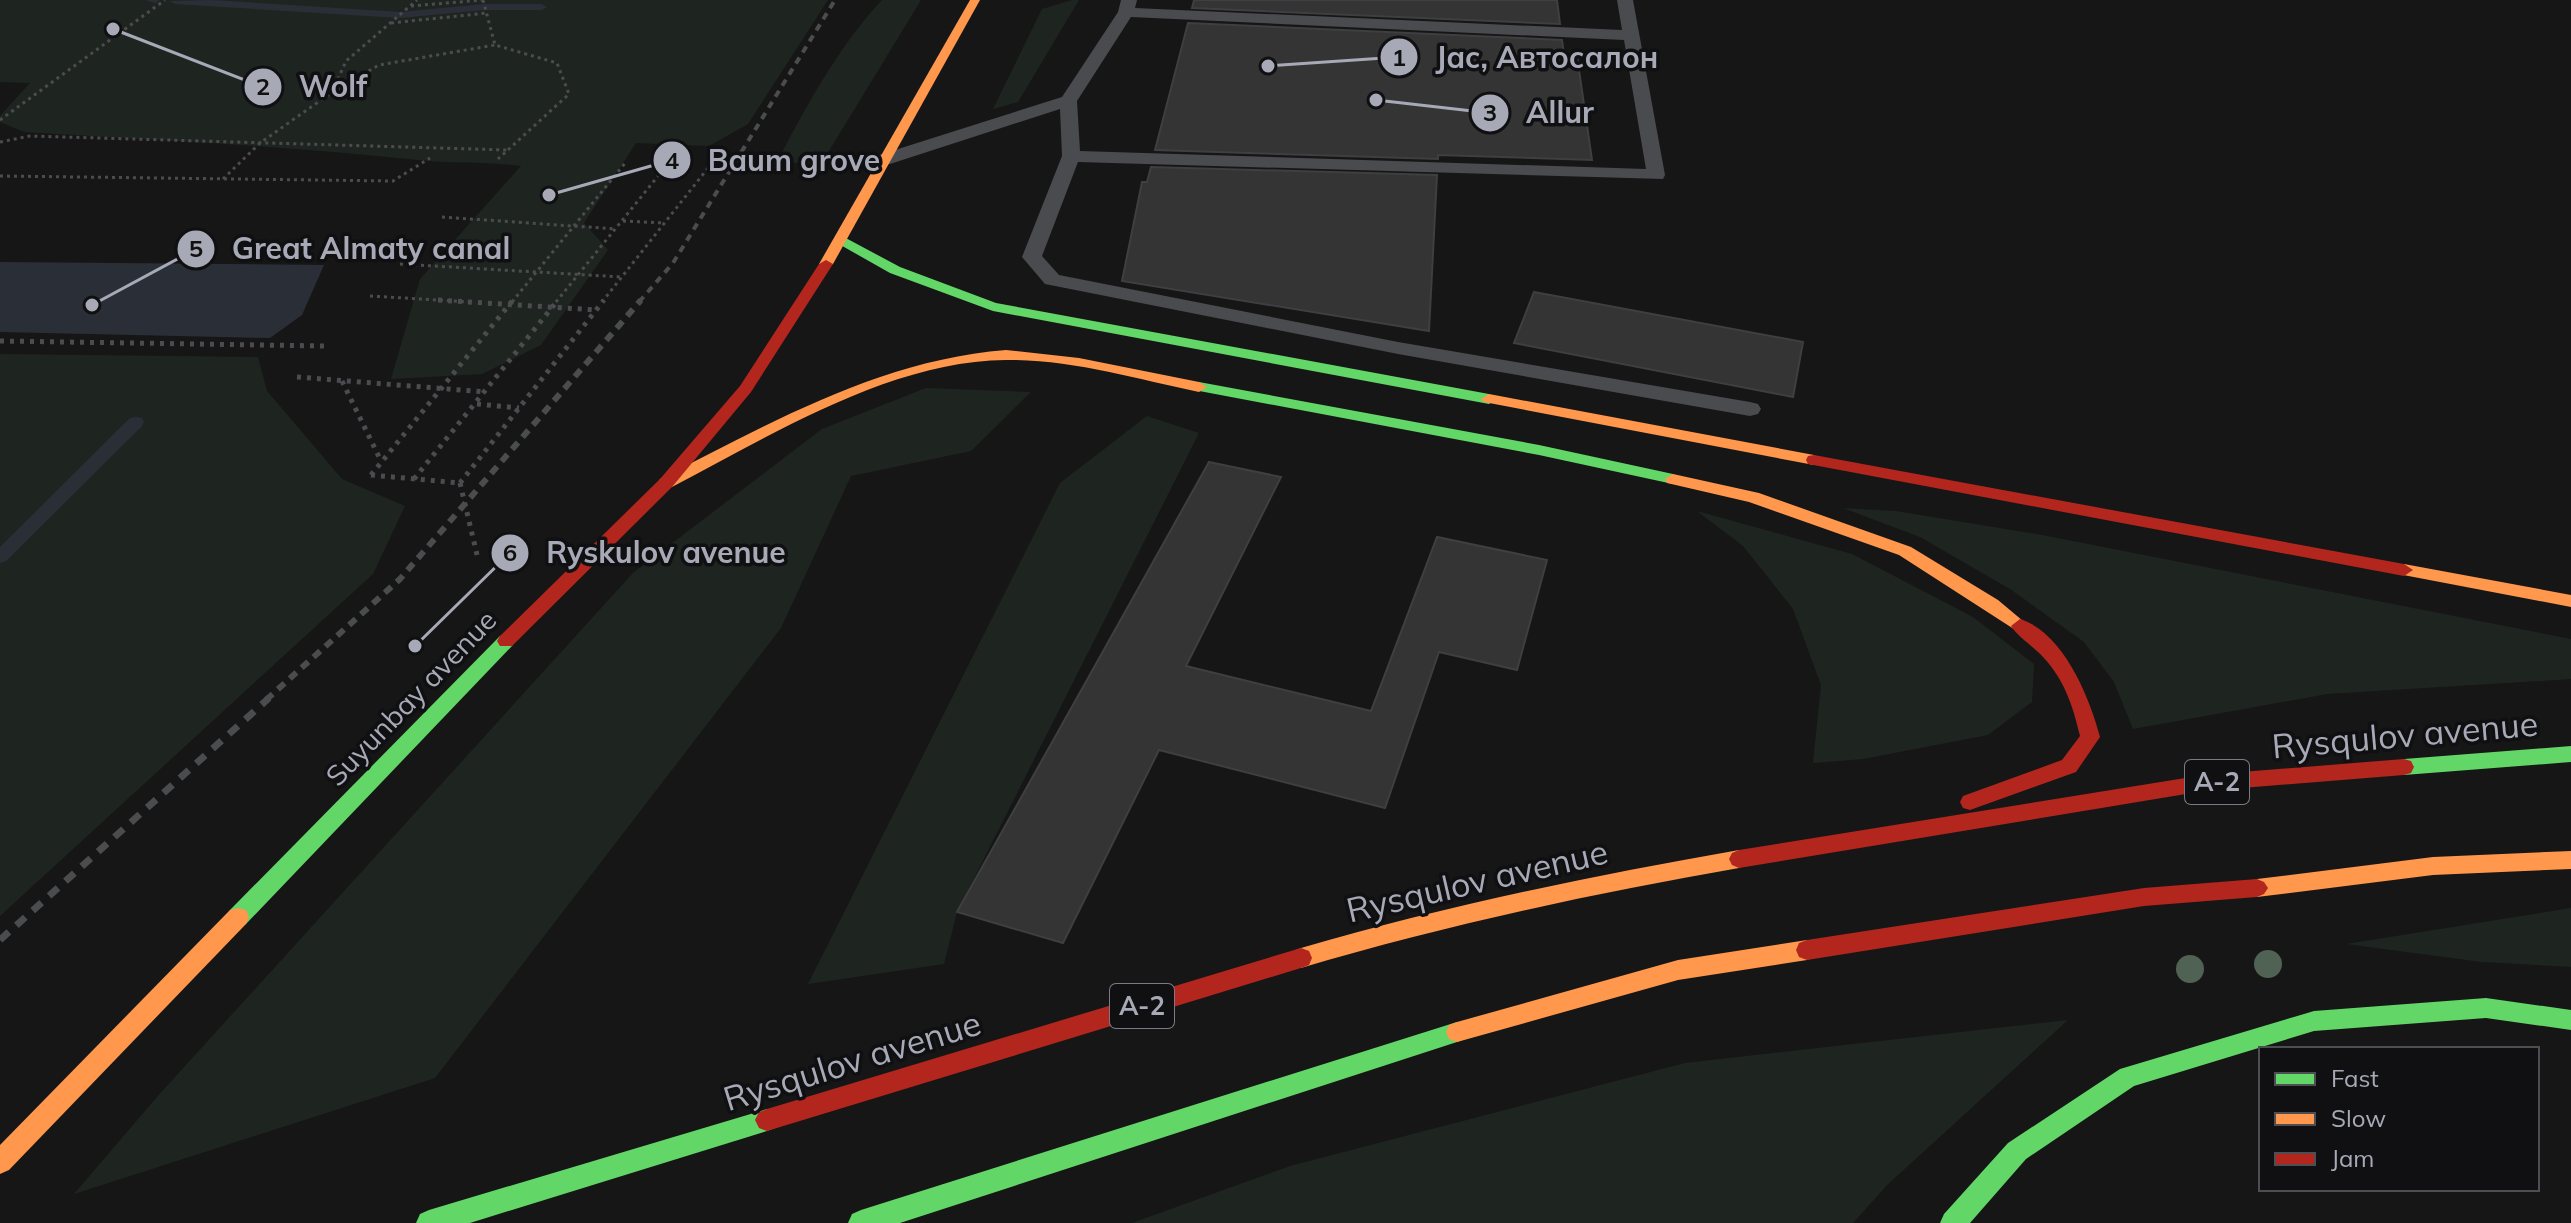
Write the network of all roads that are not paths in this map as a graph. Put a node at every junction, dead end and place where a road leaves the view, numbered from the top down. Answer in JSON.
{"nodes":[{"id":1,"x":975,"y":0,"type":"edge"},
{"id":2,"x":1625,"y":0,"type":"edge"},
{"id":3,"x":1127,"y":6,"type":"edge"},
{"id":4,"x":1631,"y":35,"type":"junction"},
{"id":5,"x":1068,"y":101,"type":"junction"},
{"id":6,"x":1071,"y":156,"type":"junction"},
{"id":7,"x":883,"y":160,"type":"junction"},
{"id":8,"x":842,"y":240,"type":"junction"},
{"id":9,"x":1398,"y":348,"type":"junction"},
{"id":10,"x":1376,"y":398,"type":"junction"},
{"id":11,"x":1750,"y":409,"type":"dead end"},
{"id":12,"x":666,"y":483,"type":"junction"},
{"id":13,"x":2571,"y":601,"type":"edge"},
{"id":14,"x":2571,"y":754,"type":"edge"},
{"id":15,"x":1867,"y":840,"type":"junction"},
{"id":16,"x":2571,"y":860,"type":"edge"},
{"id":17,"x":2571,"y":1020,"type":"edge"},
{"id":18,"x":0,"y":1162,"type":"edge"},
{"id":19,"x":429,"y":1223,"type":"edge"},
{"id":20,"x":861,"y":1223,"type":"edge"},
{"id":21,"x":1953,"y":1223,"type":"edge"}],
"edges":[{"from":1,"to":7,"type":"main road","name":"Suyunbay avenue"},
{"from":2,"to":4,"type":"lane"},
{"from":3,"to":4,"type":"lane"},
{"from":3,"to":5,"type":"lane"},
{"from":4,"to":6,"type":"lane"},
{"from":5,"to":6,"type":"lane"},
{"from":5,"to":7,"type":"lane"},
{"from":6,"to":9,"type":"lane"},
{"from":7,"to":8,"type":"main road","name":"Suyunbay avenue"},
{"from":8,"to":10,"type":"main road"},
{"from":8,"to":12,"type":"main road","name":"Suyunbay avenue"},
{"from":9,"to":10,"type":"lane"},
{"from":9,"to":11,"type":"lane"},
{"from":10,"to":12,"type":"main road"},
{"from":10,"to":13,"type":"main road"},
{"from":10,"to":15,"type":"main road"},
{"from":12,"to":18,"type":"main road","name":"Suyunbay avenue"},
{"from":14,"to":15,"type":"main road","name":"Rysqulov avenue","number":"A-2"},
{"from":15,"to":19,"type":"main road","name":"Rysqulov avenue","number":"A-2"},
{"from":16,"to":20,"type":"main road"},
{"from":17,"to":21,"type":"main road"}]}
